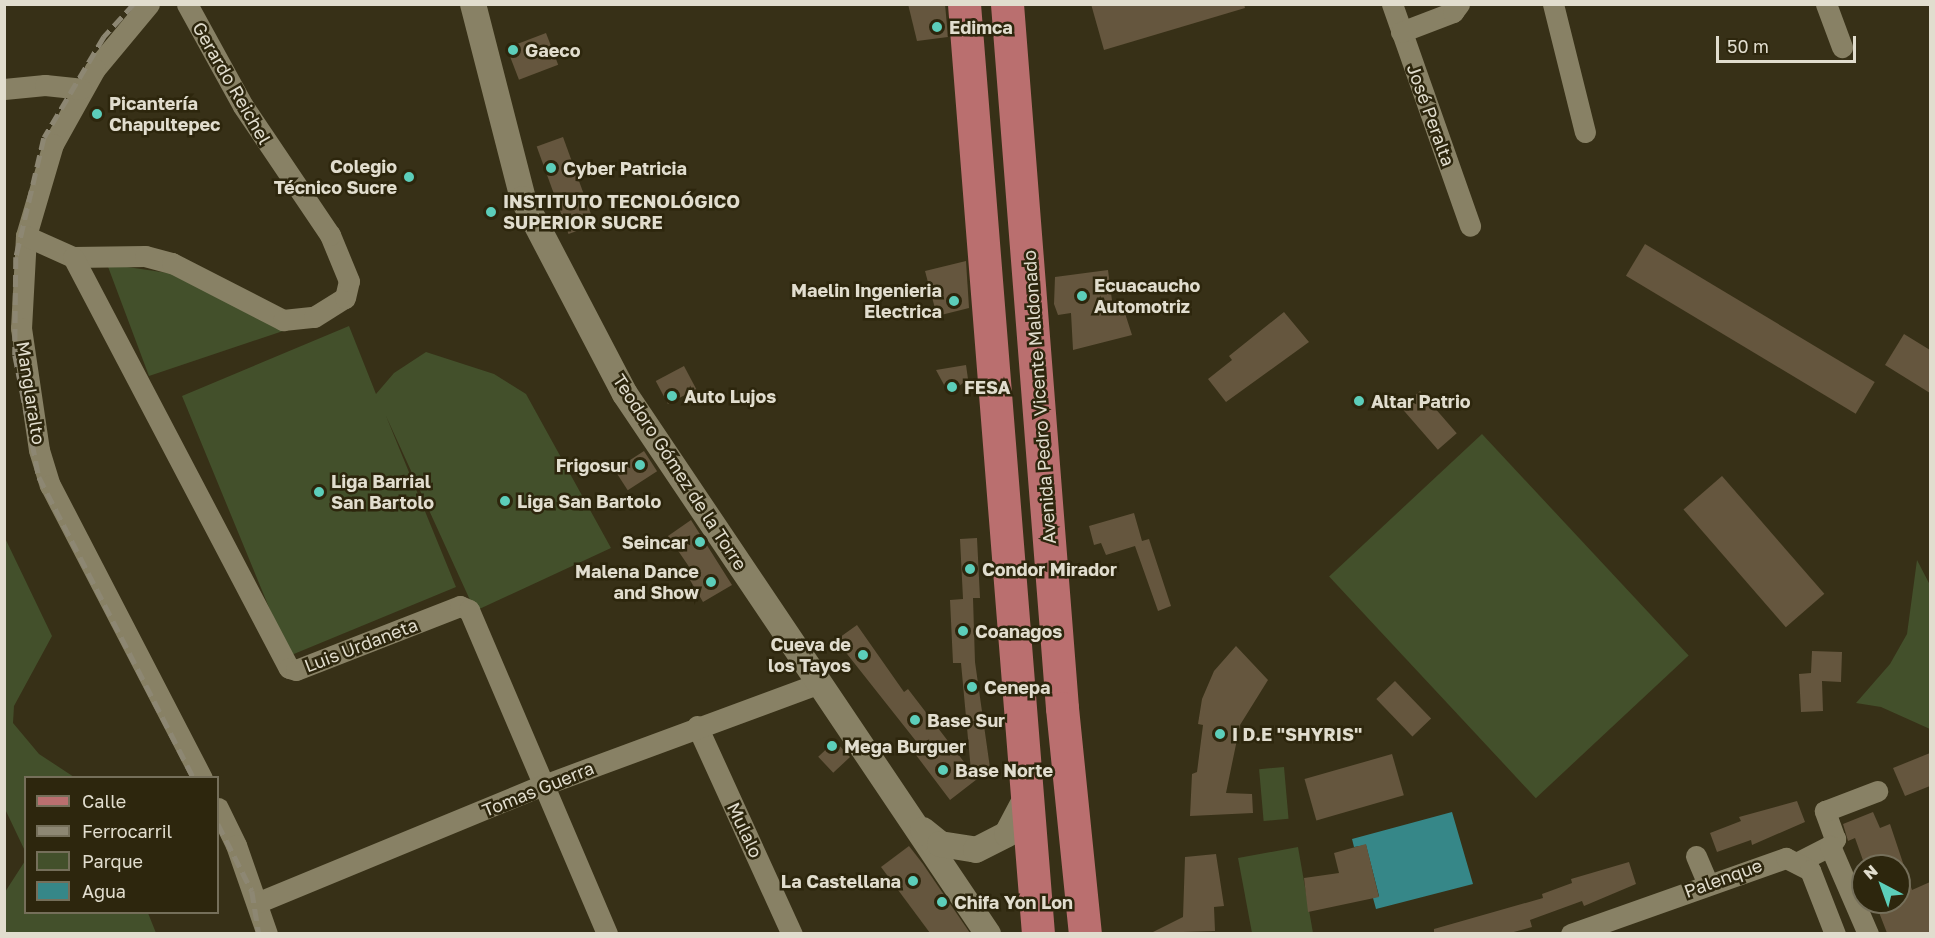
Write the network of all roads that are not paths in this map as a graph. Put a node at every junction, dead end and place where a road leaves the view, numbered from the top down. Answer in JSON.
{"nodes":[{"id":1,"x":149,"y":4,"type":"edge"},
{"id":2,"x":187,"y":4,"type":"edge"},
{"id":3,"x":472,"y":4,"type":"edge"},
{"id":4,"x":964,"y":4,"type":"edge"},
{"id":5,"x":1007,"y":4,"type":"edge"},
{"id":6,"x":1392,"y":4,"type":"edge"},
{"id":7,"x":1459,"y":4,"type":"edge"},
{"id":8,"x":1553,"y":4,"type":"edge"},
{"id":9,"x":1826,"y":4,"type":"edge"},
{"id":10,"x":1401,"y":32,"type":"junction"},
{"id":11,"x":1842,"y":47,"type":"dead end"},
{"id":12,"x":4,"y":89,"type":"edge"},
{"id":13,"x":81,"y":89,"type":"junction"},
{"id":14,"x":1585,"y":132,"type":"dead end"},
{"id":15,"x":1470,"y":226,"type":"dead end"},
{"id":16,"x":26,"y":236,"type":"junction"},
{"id":17,"x":73,"y":258,"type":"junction"},
{"id":18,"x":819,"y":683,"type":"junction"},
{"id":19,"x":697,"y":726,"type":"junction"},
{"id":20,"x":201,"y":776,"type":"edge"},
{"id":21,"x":541,"y":786,"type":"junction"},
{"id":22,"x":1876,"y":791,"type":"dead end"},
{"id":23,"x":1024,"y":802,"type":"junction"},
{"id":24,"x":219,"y":810,"type":"edge"},
{"id":25,"x":906,"y":812,"type":"junction"},
{"id":26,"x":1830,"y":846,"type":"junction"},
{"id":27,"x":1696,"y":856,"type":"dead end"},
{"id":28,"x":1800,"y":861,"type":"junction"},
{"id":29,"x":1708,"y":884,"type":"junction"},
{"id":30,"x":259,"y":902,"type":"junction"},
{"id":31,"x":253,"y":933,"type":"edge"},
{"id":32,"x":267,"y":933,"type":"edge"},
{"id":33,"x":607,"y":933,"type":"edge"},
{"id":34,"x":792,"y":933,"type":"edge"},
{"id":35,"x":988,"y":933,"type":"edge"},
{"id":36,"x":1038,"y":933,"type":"edge"},
{"id":37,"x":1085,"y":933,"type":"edge"},
{"id":38,"x":1571,"y":933,"type":"edge"},
{"id":39,"x":1835,"y":933,"type":"edge"},
{"id":40,"x":1868,"y":933,"type":"edge"}],
"edges":[{"from":1,"to":13,"type":"street","name":"Manglaralto"},
{"from":2,"to":17,"type":"street","name":"Gerardo Reichel"},
{"from":3,"to":18,"type":"street","name":"Teodoro Gómez de la Torre"},
{"from":4,"to":23,"type":"main road"},
{"from":5,"to":37,"type":"main road","name":"Avenida Pedro Vicente Maldonado"},
{"from":6,"to":10,"type":"street","name":"José Peralta"},
{"from":7,"to":10,"type":"street"},
{"from":8,"to":14,"type":"street"},
{"from":9,"to":11,"type":"street"},
{"from":10,"to":15,"type":"street","name":"José Peralta"},
{"from":12,"to":13,"type":"street"},
{"from":13,"to":16,"type":"street","name":"Manglaralto"},
{"from":16,"to":17,"type":"street","name":"Gerardo Reichel"},
{"from":16,"to":20,"type":"street","name":"Manglaralto"},
{"from":17,"to":21,"type":"street","name":"Luis Urdaneta"},
{"from":18,"to":19,"type":"street","name":"Tomas Guerra"},
{"from":18,"to":25,"type":"street","name":"Teodoro Gómez de la Torre"},
{"from":19,"to":21,"type":"street","name":"Tomas Guerra"},
{"from":19,"to":34,"type":"street","name":"Mulalo"},
{"from":21,"to":30,"type":"street","name":"Tomas Guerra"},
{"from":21,"to":33,"type":"street","name":"Luis Urdaneta"},
{"from":22,"to":26,"type":"street"},
{"from":23,"to":25,"type":"street","name":"Teodoro Gómez de la Torre"},
{"from":23,"to":36,"type":"main road"},
{"from":24,"to":30,"type":"street"},
{"from":25,"to":35,"type":"street","name":"Teodoro Gómez de la Torre"},
{"from":26,"to":28,"type":"street"},
{"from":26,"to":40,"type":"street"},
{"from":27,"to":29,"type":"street"},
{"from":28,"to":29,"type":"street","name":"Palenque"},
{"from":28,"to":39,"type":"street"},
{"from":29,"to":38,"type":"street","name":"Palenque"},
{"from":30,"to":31,"type":"street"},
{"from":30,"to":32,"type":"street"}]}
